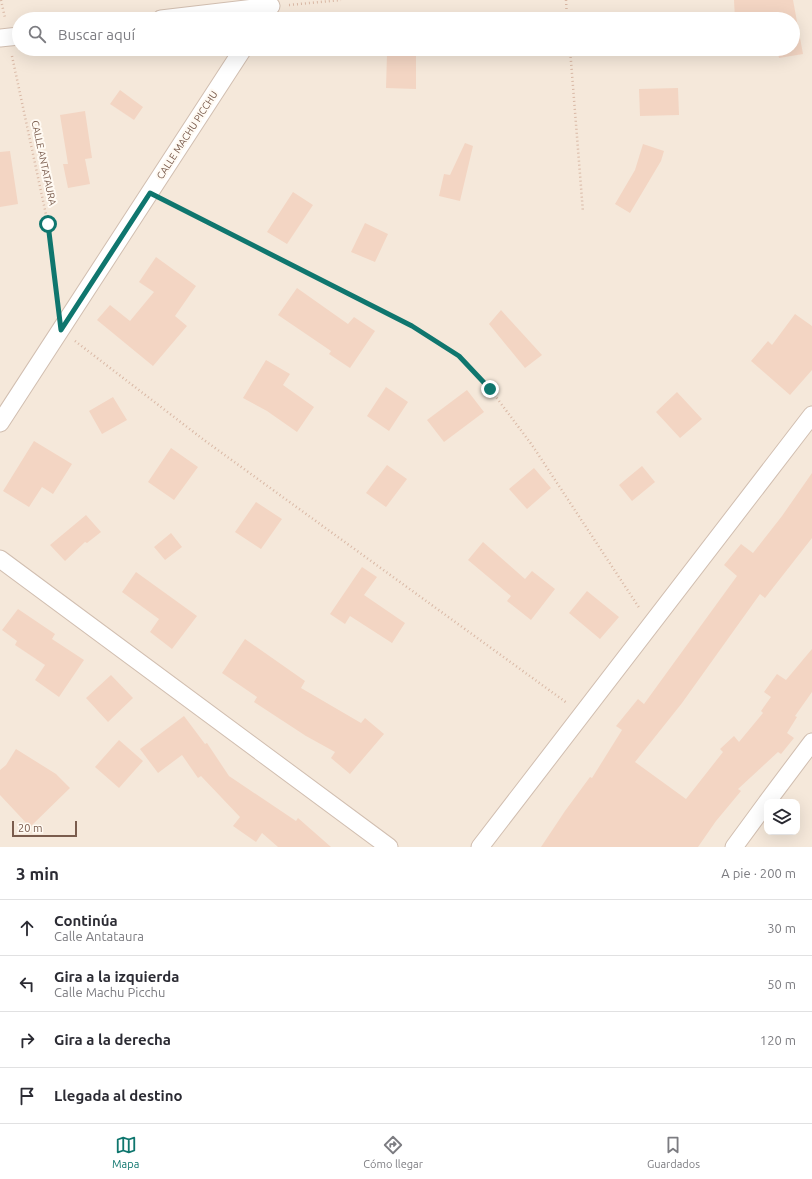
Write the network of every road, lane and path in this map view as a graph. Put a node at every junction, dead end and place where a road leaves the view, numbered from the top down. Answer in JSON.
{"nodes":[{"id":1,"x":1,"y":0,"type":"edge"},
{"id":2,"x":341,"y":0,"type":"edge"},
{"id":3,"x":566,"y":0,"type":"edge"},
{"id":4,"x":269,"y":8,"type":"edge"},
{"id":5,"x":230,"y":12,"type":"edge"},
{"id":6,"x":567,"y":12,"type":"edge"},
{"id":7,"x":9,"y":37,"type":"edge"},
{"id":8,"x":12,"y":51,"type":"edge"},
{"id":9,"x":13,"y":56,"type":"edge"},
{"id":10,"x":238,"y":56,"type":"edge"},
{"id":11,"x":571,"y":56,"type":"edge"},
{"id":12,"x":150,"y":193,"type":"junction"},
{"id":13,"x":584,"y":212,"type":"dead end"},
{"id":14,"x":57,"y":300,"type":"dead end"},
{"id":15,"x":61,"y":330,"type":"junction"},
{"id":16,"x":812,"y":415,"type":"edge"},
{"id":17,"x":0,"y":423,"type":"edge"},
{"id":18,"x":0,"y":559,"type":"edge"},
{"id":19,"x":650,"y":625,"type":"junction"},
{"id":20,"x":582,"y":714,"type":"junction"},
{"id":21,"x":812,"y":742,"type":"edge"},
{"id":22,"x":769,"y":799,"type":"edge"},
{"id":23,"x":764,"y":806,"type":"edge"},
{"id":24,"x":389,"y":847,"type":"edge"},
{"id":25,"x":480,"y":847,"type":"edge"},
{"id":26,"x":734,"y":847,"type":"edge"}],
"edges":[{"from":1,"to":7,"type":"path","name":"CALLE ANTATAURA"},
{"from":2,"to":4,"type":"path"},
{"from":3,"to":6,"type":"path"},
{"from":4,"to":5,"type":"street"},
{"from":7,"to":8,"type":"path","name":"CALLE ANTATAURA"},
{"from":9,"to":14,"type":"path","name":"CALLE ANTATAURA"},
{"from":10,"to":12,"type":"street","name":"CALLE MACHU PICCHU"},
{"from":11,"to":13,"type":"path"},
{"from":12,"to":15,"type":"street","name":"CALLE MACHU PICCHU"},
{"from":12,"to":19,"type":"path"},
{"from":15,"to":17,"type":"street","name":"CALLE MACHU PICCHU"},
{"from":15,"to":20,"type":"path"},
{"from":16,"to":19,"type":"street"},
{"from":18,"to":24,"type":"street"},
{"from":19,"to":20,"type":"street"},
{"from":20,"to":25,"type":"street"},
{"from":21,"to":22,"type":"street"},
{"from":23,"to":26,"type":"street"}]}
